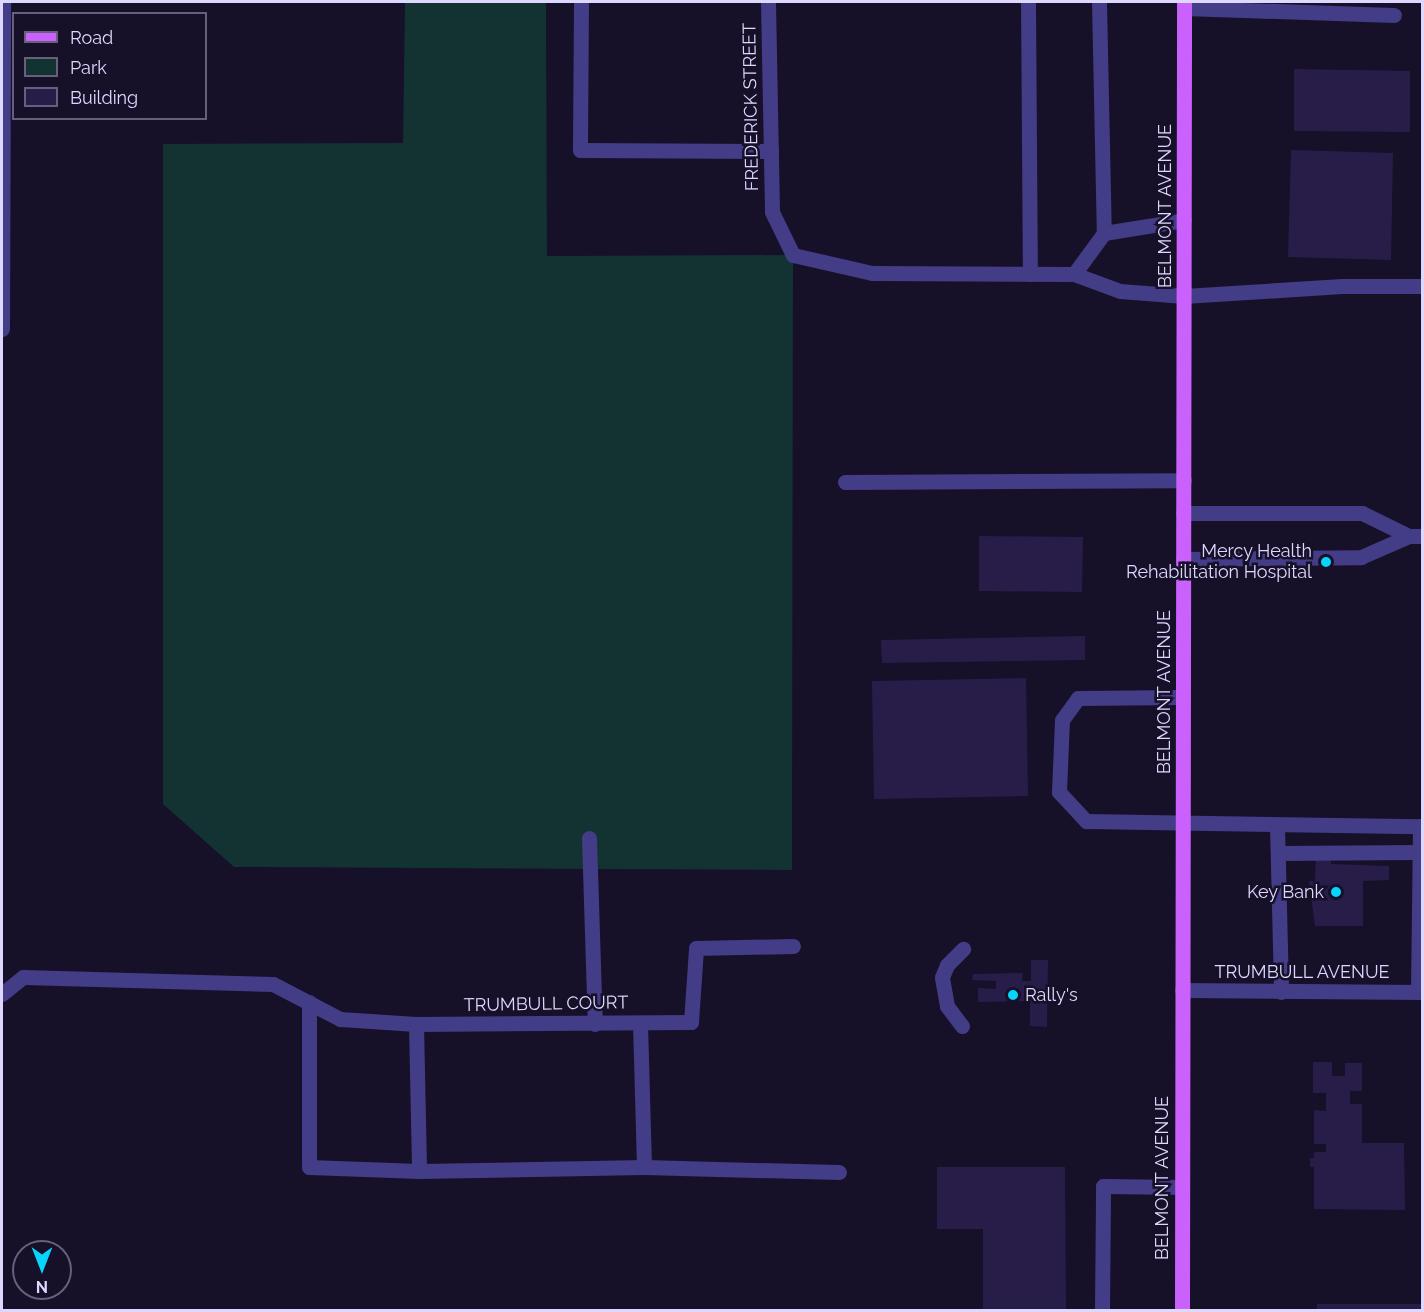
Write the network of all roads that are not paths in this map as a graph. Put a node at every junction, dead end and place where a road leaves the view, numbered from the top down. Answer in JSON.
{"nodes":[{"id":1,"x":3,"y":2,"type":"edge"},
{"id":2,"x":581,"y":2,"type":"edge"},
{"id":3,"x":768,"y":2,"type":"edge"},
{"id":4,"x":1028,"y":2,"type":"edge"},
{"id":5,"x":1100,"y":2,"type":"edge"},
{"id":6,"x":1184,"y":5,"type":"edge"},
{"id":7,"x":1394,"y":15,"type":"dead end"},
{"id":8,"x":771,"y":151,"type":"junction"},
{"id":9,"x":1184,"y":220,"type":"junction"},
{"id":10,"x":1104,"y":233,"type":"junction"},
{"id":11,"x":1030,"y":274,"type":"junction"},
{"id":12,"x":1074,"y":274,"type":"junction"},
{"id":13,"x":1422,"y":286,"type":"edge"},
{"id":14,"x":1184,"y":296,"type":"junction"},
{"id":15,"x":2,"y":328,"type":"edge"},
{"id":16,"x":1184,"y":480,"type":"junction"},
{"id":17,"x":844,"y":482,"type":"dead end"},
{"id":18,"x":1183,"y":513,"type":"junction"},
{"id":19,"x":1416,"y":536,"type":"edge"},
{"id":20,"x":1183,"y":559,"type":"junction"},
{"id":21,"x":1183,"y":697,"type":"junction"},
{"id":22,"x":1183,"y":825,"type":"junction"},
{"id":23,"x":1277,"y":825,"type":"junction"},
{"id":24,"x":589,"y":838,"type":"dead end"},
{"id":25,"x":1420,"y":852,"type":"junction"},
{"id":26,"x":1278,"y":853,"type":"junction"},
{"id":27,"x":1421,"y":927,"type":"edge"},
{"id":28,"x":793,"y":946,"type":"dead end"},
{"id":29,"x":963,"y":949,"type":"dead end"},
{"id":30,"x":1182,"y":990,"type":"junction"},
{"id":31,"x":1281,"y":992,"type":"junction"},
{"id":32,"x":1420,"y":992,"type":"edge"},
{"id":33,"x":2,"y":994,"type":"edge"},
{"id":34,"x":309,"y":1002,"type":"junction"},
{"id":35,"x":640,"y":1023,"type":"junction"},
{"id":36,"x":416,"y":1024,"type":"junction"},
{"id":37,"x":595,"y":1024,"type":"junction"},
{"id":38,"x":962,"y":1026,"type":"dead end"},
{"id":39,"x":644,"y":1167,"type":"junction"},
{"id":40,"x":419,"y":1172,"type":"junction"},
{"id":41,"x":839,"y":1172,"type":"dead end"},
{"id":42,"x":1182,"y":1187,"type":"junction"},
{"id":43,"x":1102,"y":1311,"type":"edge"},
{"id":44,"x":1182,"y":1311,"type":"edge"}],
"edges":[{"from":1,"to":15,"type":"street"},
{"from":2,"to":8,"type":"street"},
{"from":3,"to":8,"type":"street","name":"FREDERICK STREET"},
{"from":4,"to":11,"type":"street"},
{"from":5,"to":10,"type":"street"},
{"from":6,"to":7,"type":"street"},
{"from":6,"to":9,"type":"main road","name":"BELMONT AVENUE"},
{"from":8,"to":11,"type":"street","name":"FREDERICK STREET"},
{"from":9,"to":10,"type":"street"},
{"from":9,"to":14,"type":"main road","name":"BELMONT AVENUE"},
{"from":10,"to":12,"type":"street"},
{"from":11,"to":12,"type":"street"},
{"from":12,"to":14,"type":"street"},
{"from":13,"to":14,"type":"street"},
{"from":14,"to":16,"type":"main road","name":"BELMONT AVENUE"},
{"from":16,"to":17,"type":"street"},
{"from":16,"to":18,"type":"main road","name":"BELMONT AVENUE"},
{"from":18,"to":19,"type":"street"},
{"from":18,"to":20,"type":"main road","name":"BELMONT AVENUE"},
{"from":19,"to":20,"type":"street"},
{"from":20,"to":21,"type":"main road","name":"BELMONT AVENUE"},
{"from":21,"to":22,"type":"main road","name":"BELMONT AVENUE"},
{"from":21,"to":22,"type":"street"},
{"from":22,"to":23,"type":"street"},
{"from":22,"to":30,"type":"main road","name":"BELMONT AVENUE"},
{"from":23,"to":25,"type":"street"},
{"from":23,"to":26,"type":"street"},
{"from":24,"to":37,"type":"street"},
{"from":25,"to":26,"type":"street"},
{"from":25,"to":27,"type":"street"},
{"from":26,"to":31,"type":"street"},
{"from":27,"to":32,"type":"street"},
{"from":28,"to":35,"type":"street"},
{"from":29,"to":38,"type":"street"},
{"from":30,"to":31,"type":"street","name":"TRUMBULL AVENUE"},
{"from":30,"to":42,"type":"main road","name":"BELMONT AVENUE"},
{"from":31,"to":32,"type":"street","name":"TRUMBULL AVENUE"},
{"from":33,"to":34,"type":"street","name":"TRUMBULL COURT"},
{"from":34,"to":36,"type":"street","name":"TRUMBULL COURT"},
{"from":34,"to":40,"type":"street"},
{"from":35,"to":37,"type":"street","name":"TRUMBULL COURT"},
{"from":35,"to":39,"type":"street","name":"TRUMBULL COURT"},
{"from":36,"to":37,"type":"street","name":"TRUMBULL COURT"},
{"from":36,"to":40,"type":"street"},
{"from":39,"to":40,"type":"street"},
{"from":39,"to":41,"type":"street"},
{"from":42,"to":43,"type":"street"},
{"from":42,"to":44,"type":"main road","name":"BELMONT AVENUE"}]}
